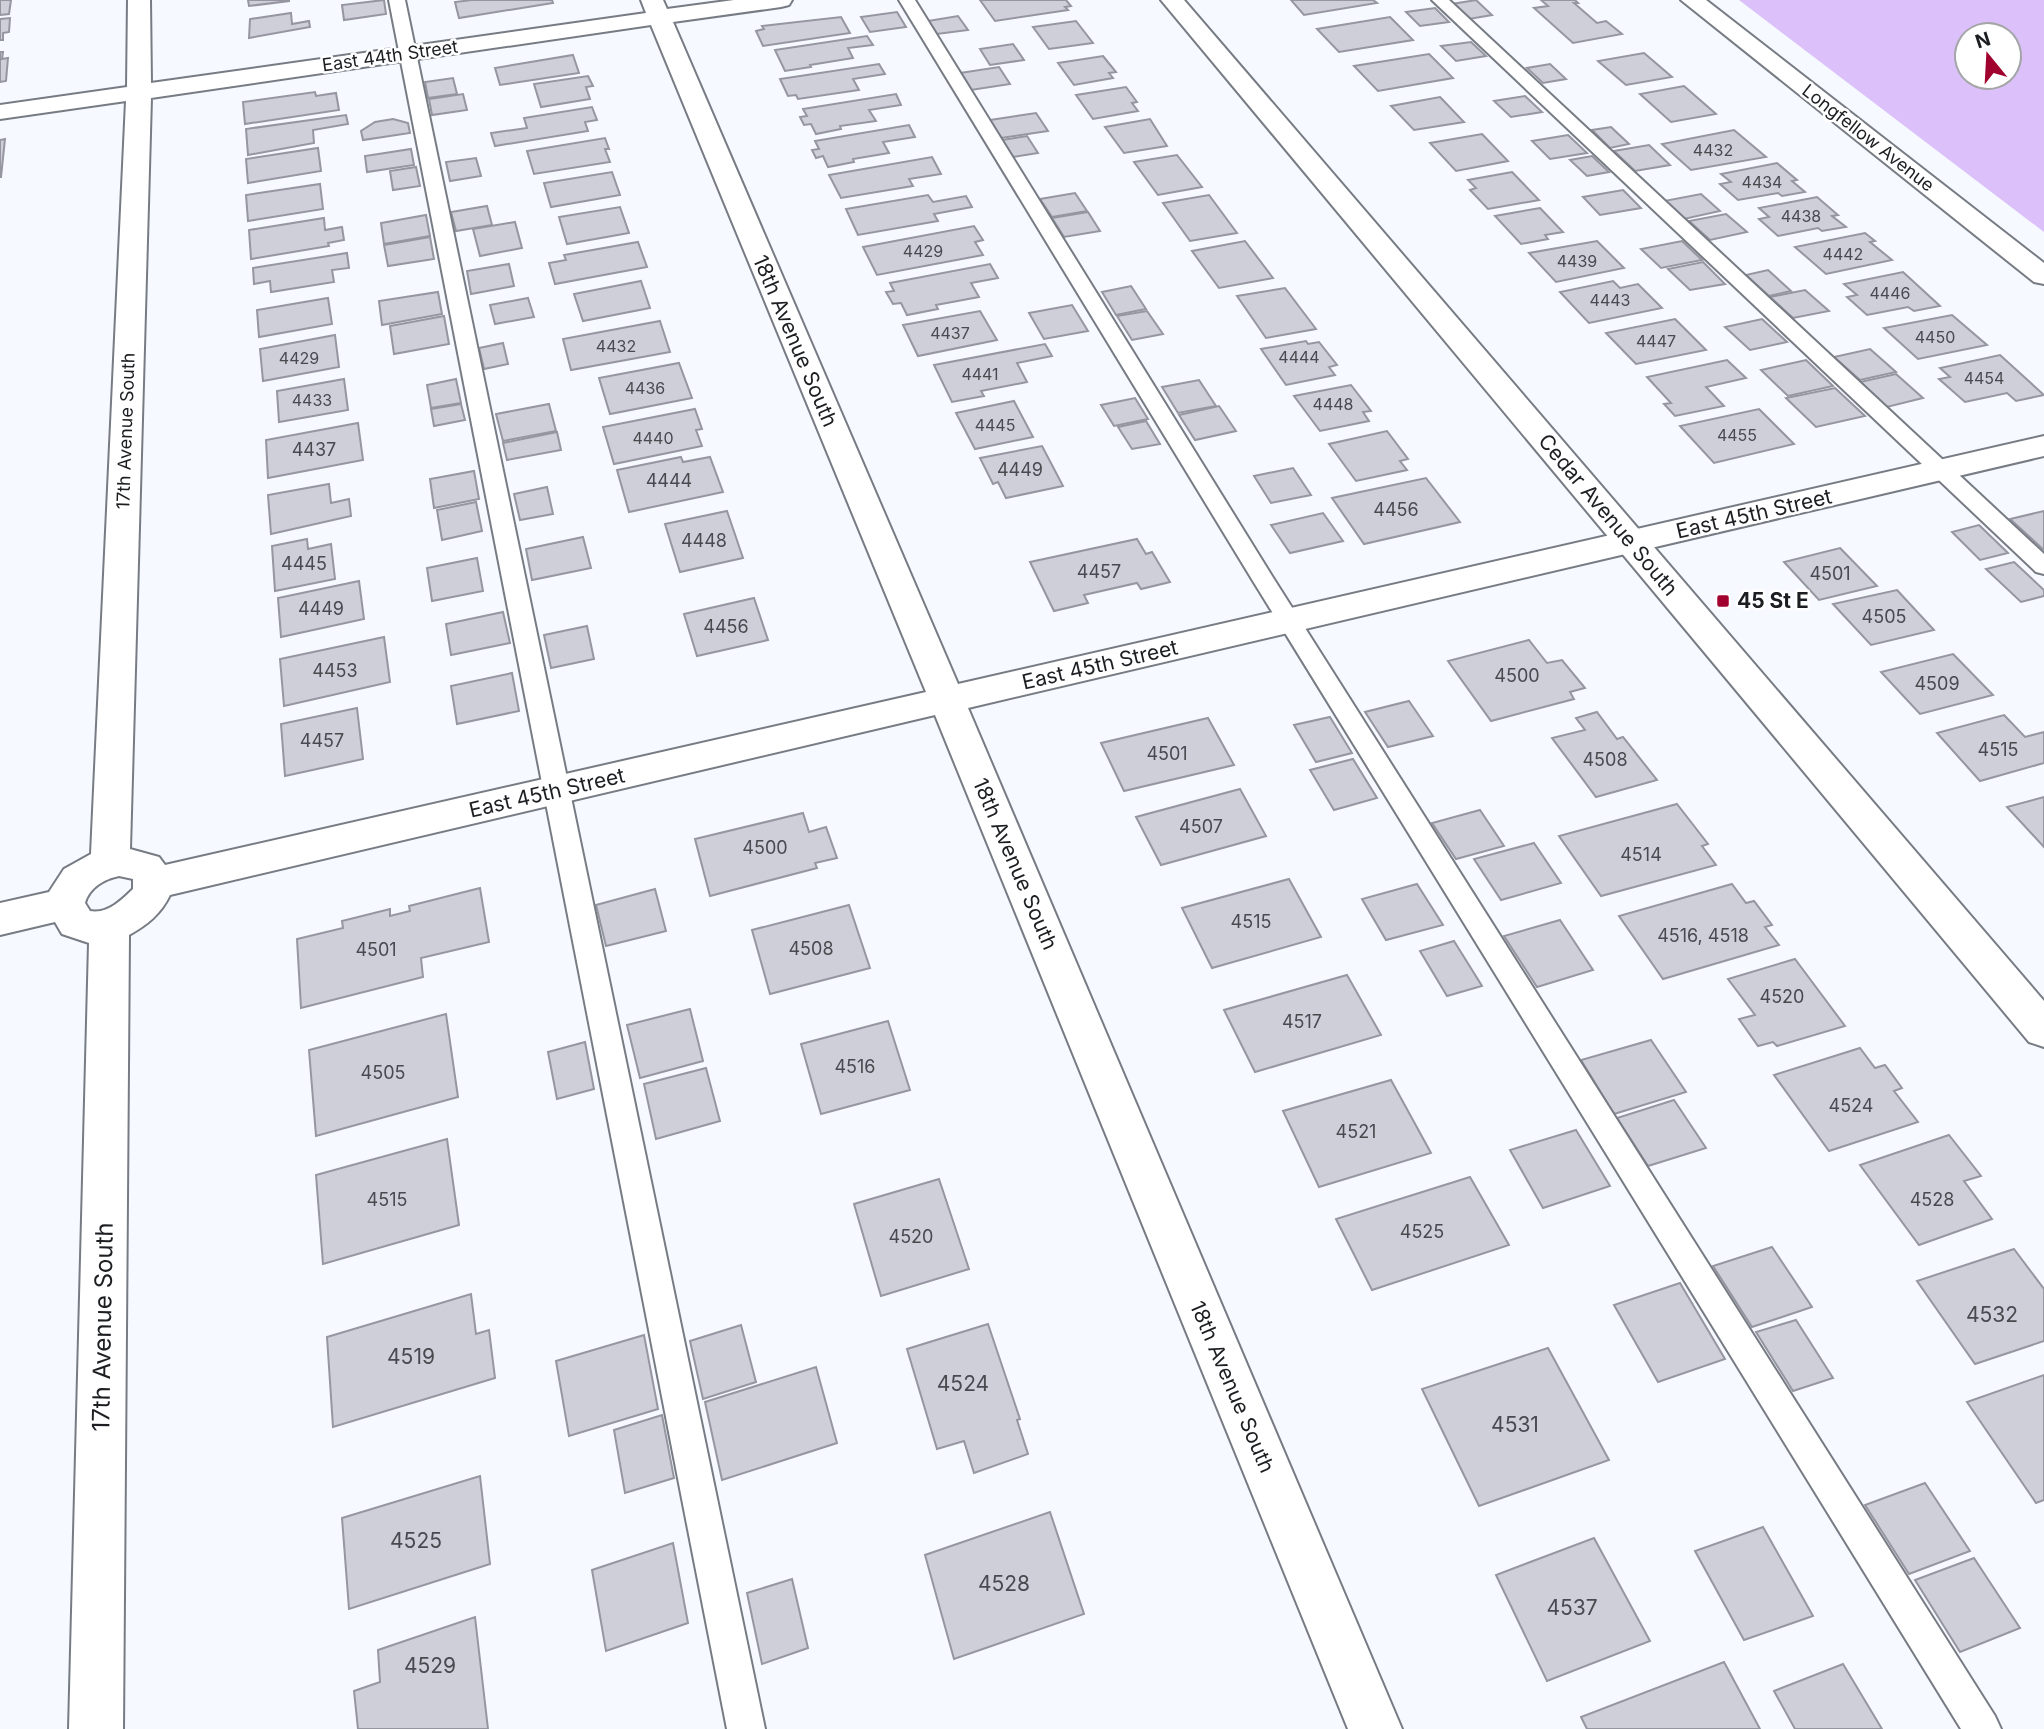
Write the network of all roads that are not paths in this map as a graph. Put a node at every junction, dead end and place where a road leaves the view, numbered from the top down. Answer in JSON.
{"nodes":[{"id":1,"x":139,"y":0,"type":"edge"},
{"id":2,"x":397,"y":0,"type":"edge"},
{"id":3,"x":781,"y":0,"type":"edge"},
{"id":4,"x":907,"y":0,"type":"edge"},
{"id":5,"x":1172,"y":0,"type":"edge"},
{"id":6,"x":1440,"y":0,"type":"edge"},
{"id":7,"x":1692,"y":0,"type":"edge"},
{"id":8,"x":655,"y":9,"type":"edge"},
{"id":9,"x":407,"y":53,"type":"junction"},
{"id":10,"x":139,"y":92,"type":"junction"},
{"id":11,"x":0,"y":112,"type":"edge"},
{"id":12,"x":2044,"y":276,"type":"edge"},
{"id":13,"x":2044,"y":446,"type":"edge"},
{"id":14,"x":1939,"y":469,"type":"junction"},
{"id":15,"x":1632,"y":542,"type":"junction"},
{"id":16,"x":2044,"y":567,"type":"edge"},
{"id":17,"x":1290,"y":622,"type":"junction"},
{"id":18,"x":947,"y":701,"type":"junction"},
{"id":19,"x":556,"y":791,"type":"junction"},
{"id":20,"x":110,"y":862,"type":"junction"},
{"id":21,"x":155,"y":883,"type":"junction"},
{"id":22,"x":65,"y":904,"type":"junction"},
{"id":23,"x":0,"y":919,"type":"edge"},
{"id":24,"x":109,"y":926,"type":"junction"},
{"id":25,"x":2044,"y":1030,"type":"edge"},
{"id":26,"x":96,"y":1729,"type":"edge"},
{"id":27,"x":746,"y":1729,"type":"edge"},
{"id":28,"x":1374,"y":1729,"type":"edge"},
{"id":29,"x":1982,"y":1729,"type":"edge"}],
"edges":[{"from":1,"to":10,"type":"street","name":"17th Avenue South"},
{"from":2,"to":9,"type":"lane"},
{"from":3,"to":8,"type":"street","name":"East 44th Street"},
{"from":4,"to":17,"type":"lane"},
{"from":5,"to":15,"type":"street","name":"Cedar Avenue South"},
{"from":6,"to":14,"type":"lane"},
{"from":7,"to":12,"type":"street","name":"Longfellow Avenue"},
{"from":8,"to":9,"type":"street","name":"East 44th Street"},
{"from":8,"to":18,"type":"street","name":"18th Avenue South"},
{"from":9,"to":10,"type":"street","name":"East 44th Street"},
{"from":9,"to":19,"type":"lane"},
{"from":10,"to":11,"type":"street","name":"East 44th Street"},
{"from":10,"to":20,"type":"street","name":"17th Avenue South"},
{"from":13,"to":14,"type":"street","name":"East 45th Street"},
{"from":14,"to":15,"type":"street","name":"East 45th Street"},
{"from":14,"to":16,"type":"lane"},
{"from":15,"to":17,"type":"street","name":"East 45th Street"},
{"from":15,"to":25,"type":"street","name":"Cedar Avenue South"},
{"from":17,"to":18,"type":"street","name":"East 45th Street"},
{"from":17,"to":29,"type":"lane"},
{"from":18,"to":19,"type":"street","name":"East 45th Street"},
{"from":18,"to":28,"type":"street","name":"18th Avenue South"},
{"from":19,"to":21,"type":"street","name":"East 45th Street"},
{"from":19,"to":27,"type":"lane"},
{"from":20,"to":21,"type":"street"},
{"from":20,"to":22,"type":"street"},
{"from":21,"to":24,"type":"street"},
{"from":22,"to":23,"type":"street"},
{"from":22,"to":24,"type":"street"},
{"from":24,"to":26,"type":"street","name":"17th Avenue South"}]}
